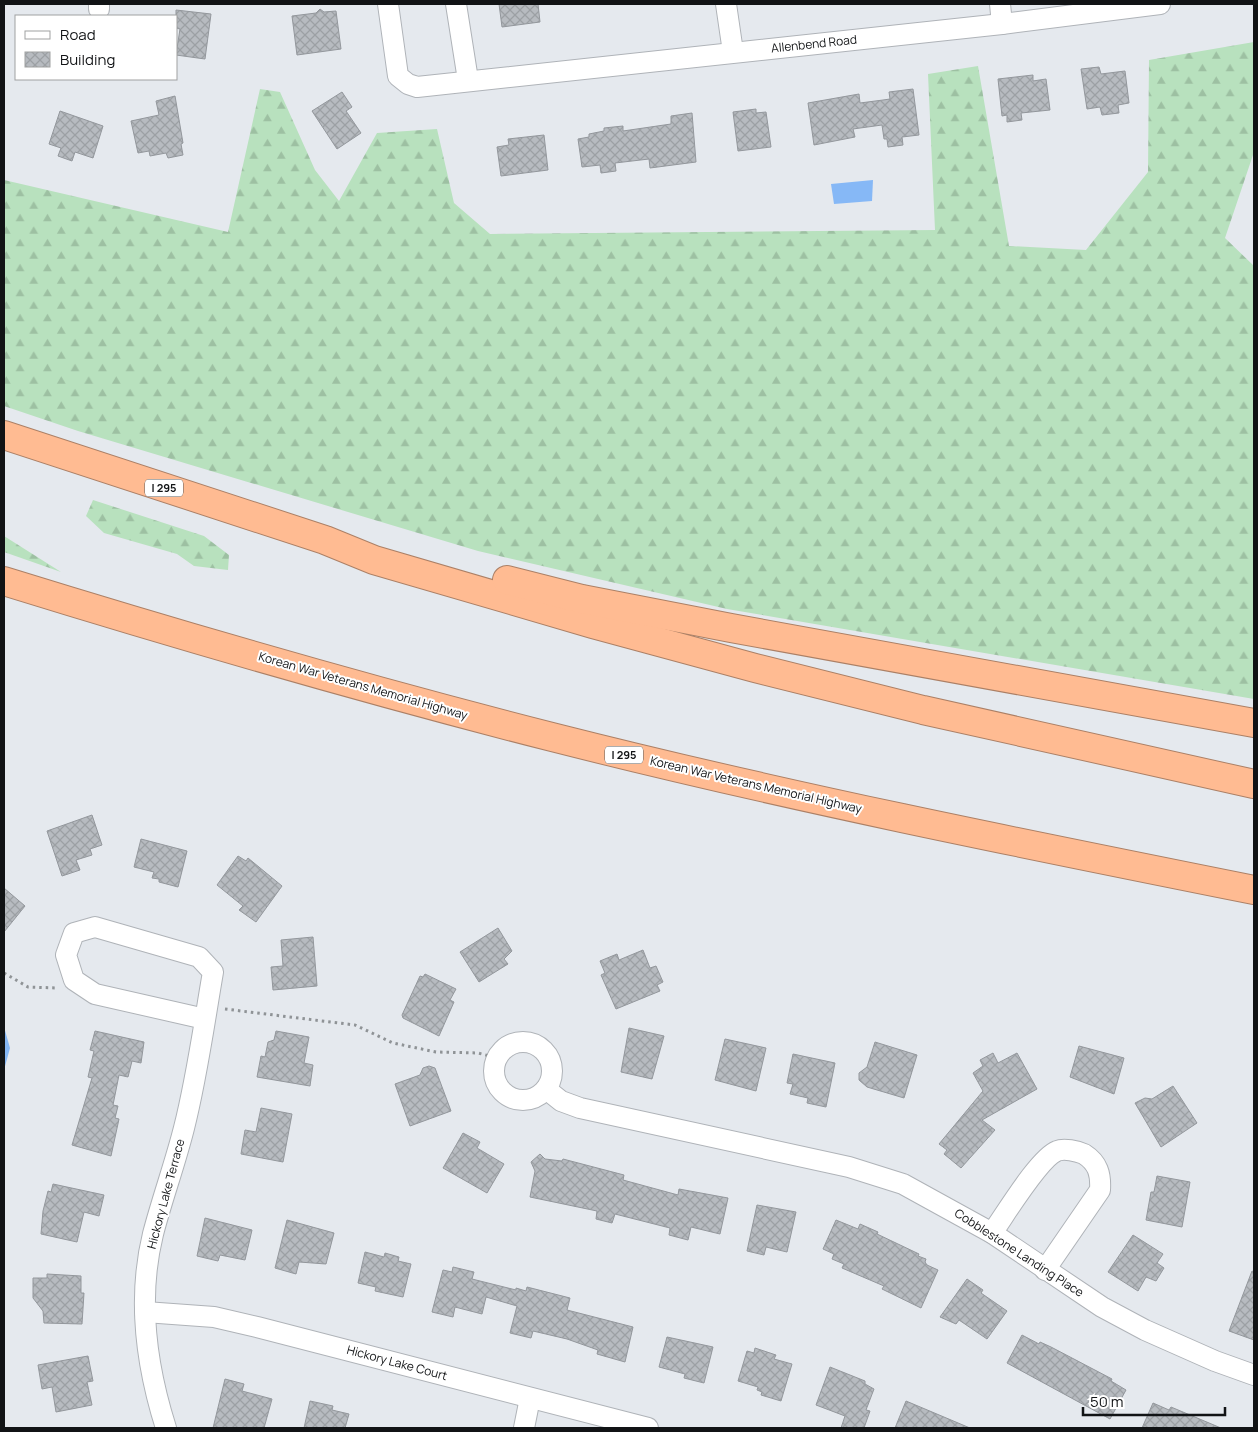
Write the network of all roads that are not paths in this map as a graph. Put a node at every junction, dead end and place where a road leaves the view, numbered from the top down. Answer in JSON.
{"nodes":[{"id":1,"x":388,"y":4,"type":"edge"},
{"id":2,"x":456,"y":4,"type":"edge"},
{"id":3,"x":726,"y":4,"type":"edge"},
{"id":4,"x":1000,"y":4,"type":"edge"},
{"id":5,"x":1160,"y":4,"type":"edge"},
{"id":6,"x":1002,"y":24,"type":"junction"},
{"id":7,"x":733,"y":52,"type":"junction"},
{"id":8,"x":468,"y":80,"type":"junction"},
{"id":9,"x":4,"y":435,"type":"edge"},
{"id":10,"x":325,"y":540,"type":"junction"},
{"id":11,"x":4,"y":581,"type":"edge"},
{"id":12,"x":1254,"y":723,"type":"edge"},
{"id":13,"x":1254,"y":784,"type":"edge"},
{"id":14,"x":1254,"y":890,"type":"edge"},
{"id":15,"x":206,"y":1013,"type":"junction"},
{"id":16,"x":546,"y":1089,"type":"junction"},
{"id":17,"x":992,"y":1233,"type":"junction"},
{"id":18,"x":1045,"y":1270,"type":"junction"},
{"id":19,"x":145,"y":1312,"type":"junction"},
{"id":20,"x":1254,"y":1375,"type":"edge"},
{"id":21,"x":530,"y":1398,"type":"junction"},
{"id":22,"x":166,"y":1428,"type":"edge"},
{"id":23,"x":524,"y":1428,"type":"edge"},
{"id":24,"x":648,"y":1428,"type":"edge"}],
"edges":[{"from":1,"to":8,"type":"street","name":"Allenbend Road"},
{"from":2,"to":8,"type":"street"},
{"from":3,"to":7,"type":"street"},
{"from":4,"to":6,"type":"street"},
{"from":5,"to":6,"type":"street","name":"Allenbend Road"},
{"from":6,"to":7,"type":"street","name":"Allenbend Road"},
{"from":7,"to":8,"type":"street","name":"Allenbend Road"},
{"from":9,"to":10,"type":"highway","number":"I 295"},
{"from":10,"to":12,"type":"highway"},
{"from":10,"to":13,"type":"highway"},
{"from":11,"to":14,"type":"highway","name":"Korean War Veterans Memorial Highway","number":"I 295"},
{"from":15,"to":15,"type":"street","name":"Hickory Lake Terrace"},
{"from":15,"to":19,"type":"street","name":"Hickory Lake Terrace"},
{"from":16,"to":16,"type":"street"},
{"from":16,"to":17,"type":"street","name":"Cobblestone Landing Place"},
{"from":17,"to":18,"type":"street","name":"Cobblestone Landing Place"},
{"from":17,"to":18,"type":"street"},
{"from":18,"to":20,"type":"street","name":"Cobblestone Landing Place"},
{"from":19,"to":21,"type":"street","name":"Hickory Lake Court"},
{"from":19,"to":22,"type":"street","name":"Hickory Lake Terrace"},
{"from":21,"to":23,"type":"street"},
{"from":21,"to":24,"type":"street","name":"Hickory Lake Court"}]}
